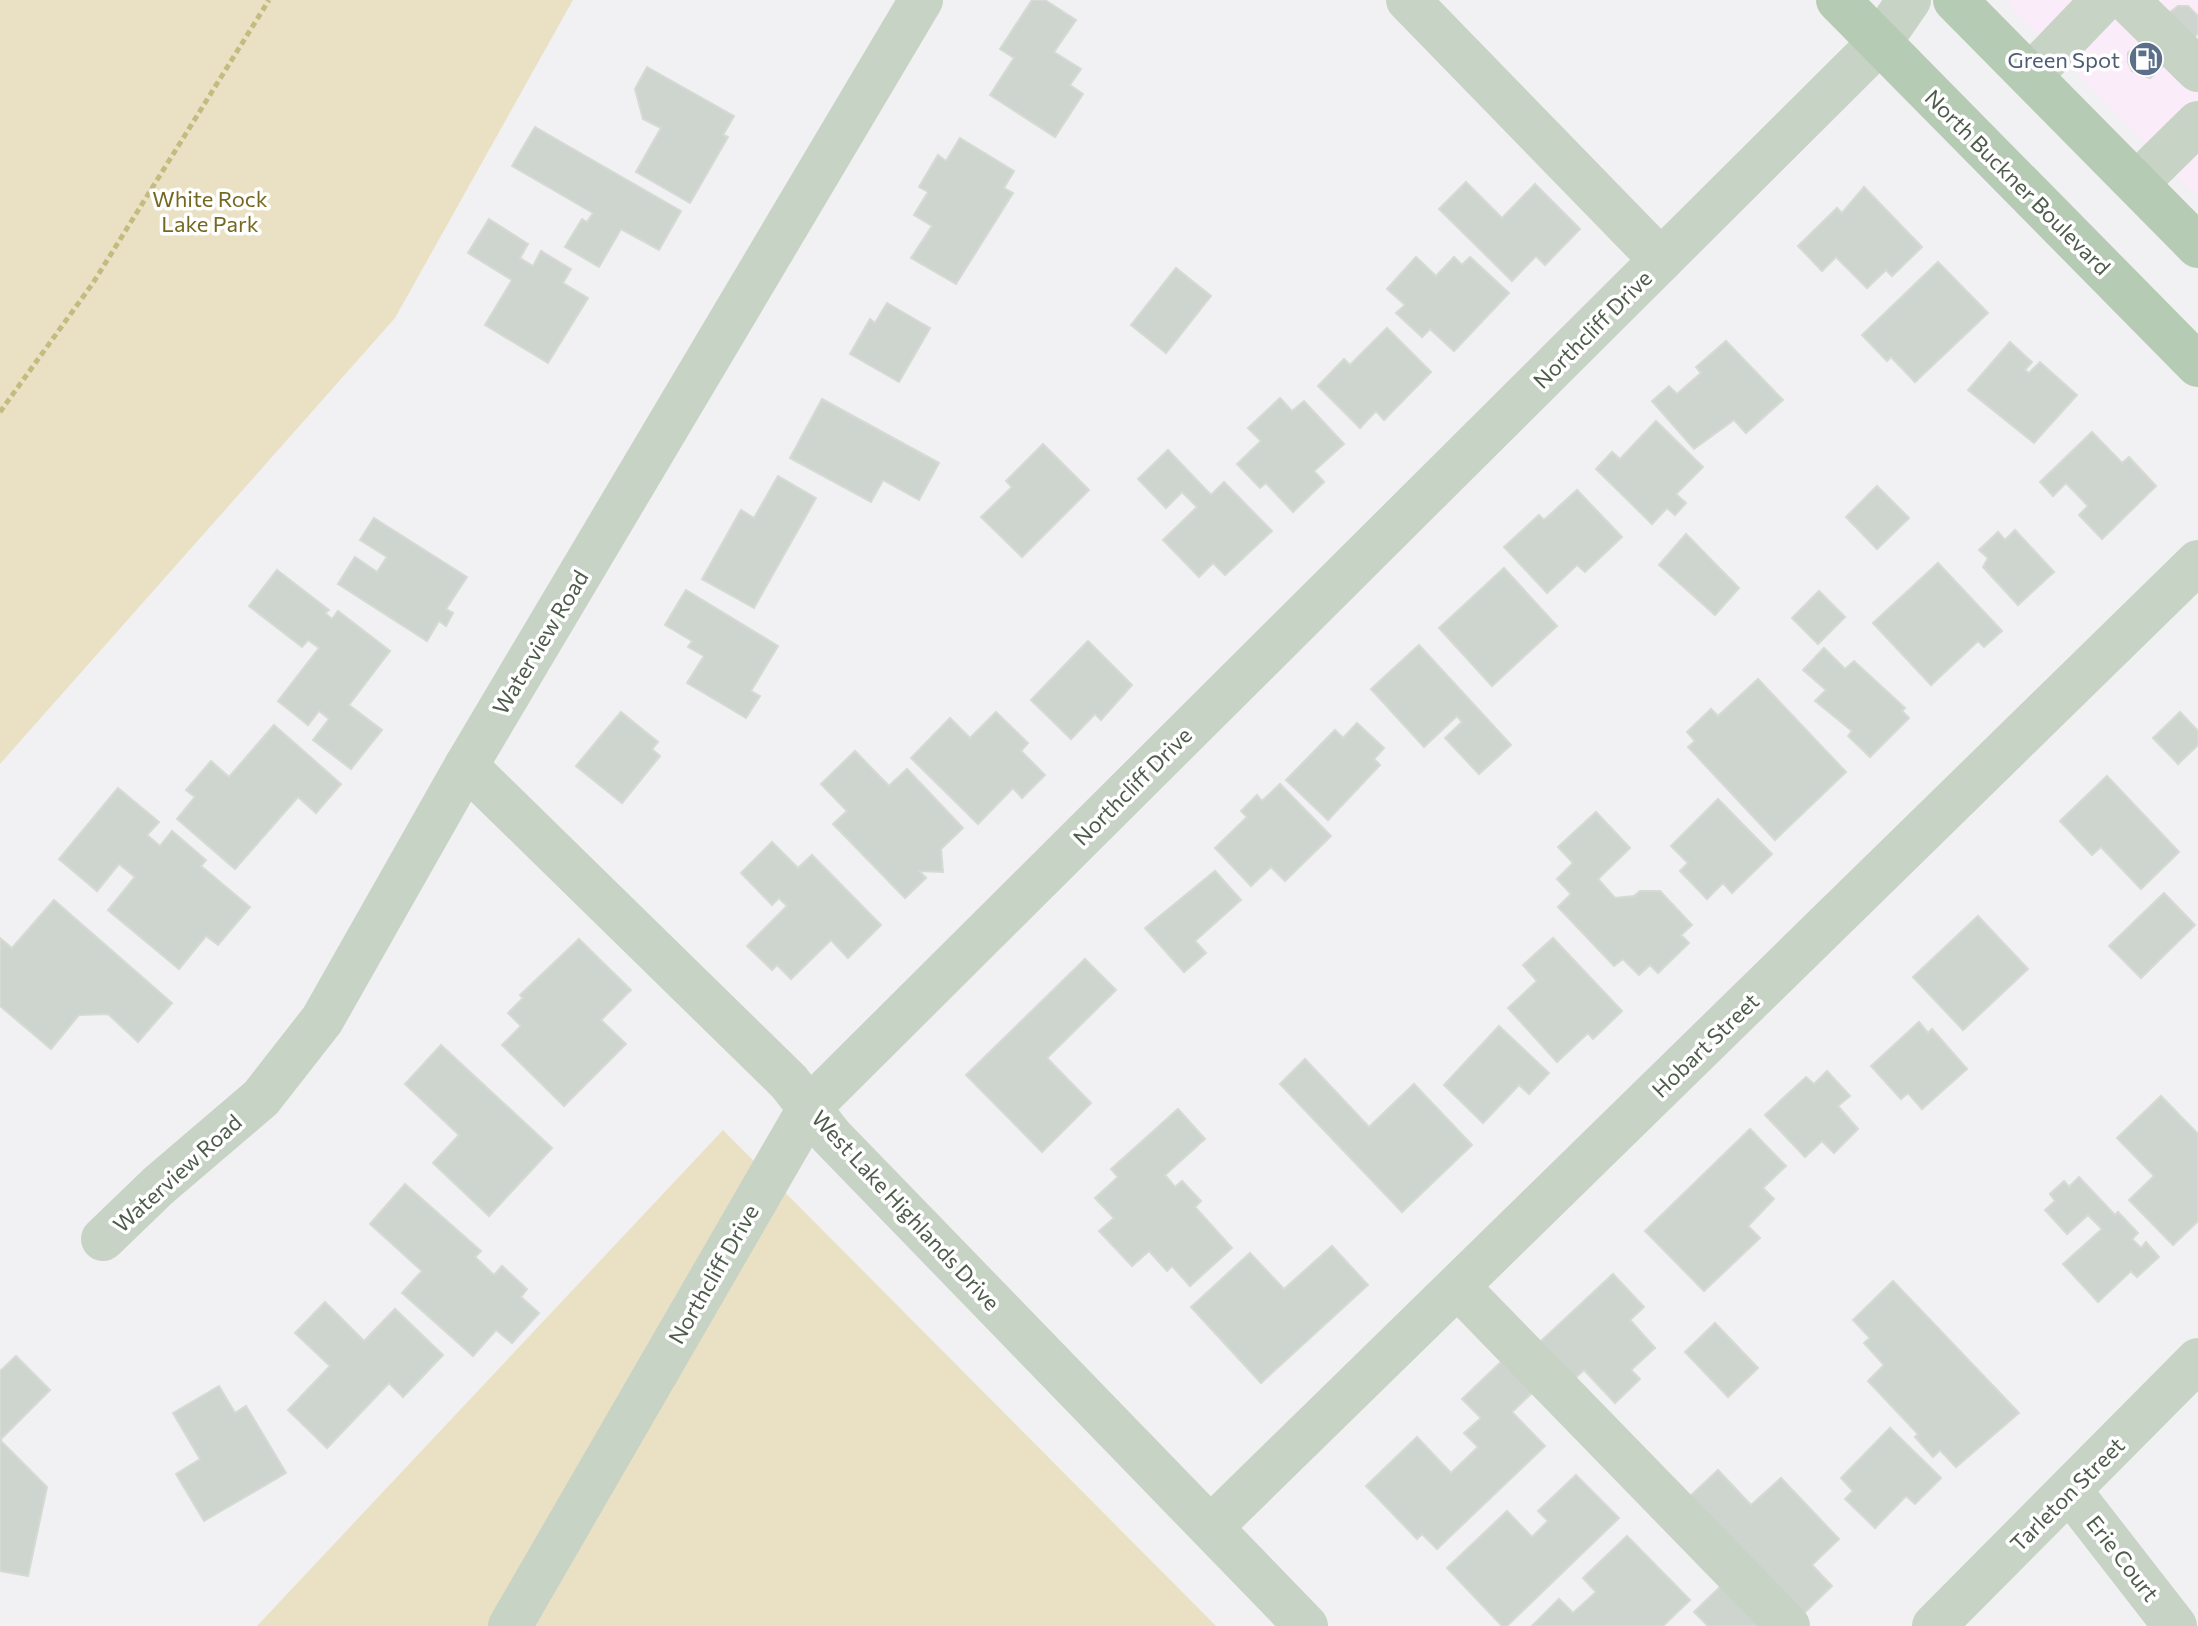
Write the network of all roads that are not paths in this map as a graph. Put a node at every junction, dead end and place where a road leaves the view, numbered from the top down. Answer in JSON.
{"nodes":[{"id":1,"x":921,"y":0,"type":"edge"},
{"id":2,"x":1408,"y":0,"type":"edge"},
{"id":3,"x":1838,"y":0,"type":"edge"},
{"id":4,"x":1909,"y":0,"type":"edge"},
{"id":5,"x":1956,"y":0,"type":"edge"},
{"id":6,"x":2103,"y":0,"type":"edge"},
{"id":7,"x":2127,"y":0,"type":"edge"},
{"id":8,"x":1880,"y":42,"type":"junction"},
{"id":9,"x":2198,"y":70,"type":"edge"},
{"id":10,"x":2031,"y":75,"type":"junction"},
{"id":11,"x":2198,"y":123,"type":"edge"},
{"id":12,"x":2137,"y":183,"type":"junction"},
{"id":13,"x":2198,"y":246,"type":"edge"},
{"id":14,"x":1661,"y":260,"type":"junction"},
{"id":15,"x":2198,"y":365,"type":"edge"},
{"id":16,"x":2198,"y":562,"type":"edge"},
{"id":17,"x":466,"y":766,"type":"junction"},
{"id":18,"x":810,"y":1107,"type":"junction"},
{"id":19,"x":103,"y":1239,"type":"dead end"},
{"id":20,"x":1458,"y":1287,"type":"junction"},
{"id":21,"x":2198,"y":1360,"type":"edge"},
{"id":22,"x":2070,"y":1491,"type":"junction"},
{"id":23,"x":1211,"y":1527,"type":"junction"},
{"id":24,"x":510,"y":1626,"type":"edge"},
{"id":25,"x":1306,"y":1626,"type":"edge"},
{"id":26,"x":1788,"y":1626,"type":"edge"},
{"id":27,"x":1934,"y":1626,"type":"edge"},
{"id":28,"x":2175,"y":1626,"type":"edge"}],
"edges":[{"from":1,"to":17,"type":"street","name":"Waterview Road"},
{"from":2,"to":14,"type":"street"},
{"from":3,"to":8,"type":"main road","name":"North Buckner Boulevard"},
{"from":4,"to":8,"type":"street","name":"Northcliff Drive"},
{"from":5,"to":8,"type":"street","name":"Northcliff Drive"},
{"from":5,"to":10,"type":"main road"},
{"from":6,"to":10,"type":"street"},
{"from":7,"to":9,"type":"street"},
{"from":8,"to":14,"type":"street","name":"Northcliff Drive"},
{"from":8,"to":15,"type":"main road","name":"North Buckner Boulevard"},
{"from":10,"to":12,"type":"main road"},
{"from":11,"to":12,"type":"street"},
{"from":12,"to":13,"type":"main road"},
{"from":14,"to":18,"type":"street","name":"Northcliff Drive"},
{"from":16,"to":20,"type":"street","name":"Hobart Street"},
{"from":17,"to":18,"type":"street","name":"West Lake Highlands Drive"},
{"from":17,"to":19,"type":"street","name":"Waterview Road"},
{"from":18,"to":23,"type":"street","name":"West Lake Highlands Drive"},
{"from":18,"to":24,"type":"street","name":"Northcliff Drive"},
{"from":20,"to":23,"type":"street","name":"Hobart Street"},
{"from":20,"to":26,"type":"street"},
{"from":21,"to":22,"type":"street","name":"Tarleton Street"},
{"from":22,"to":27,"type":"street","name":"Tarleton Street"},
{"from":22,"to":28,"type":"street","name":"Erie Court"},
{"from":23,"to":25,"type":"street","name":"West Lake Highlands Drive"}]}
